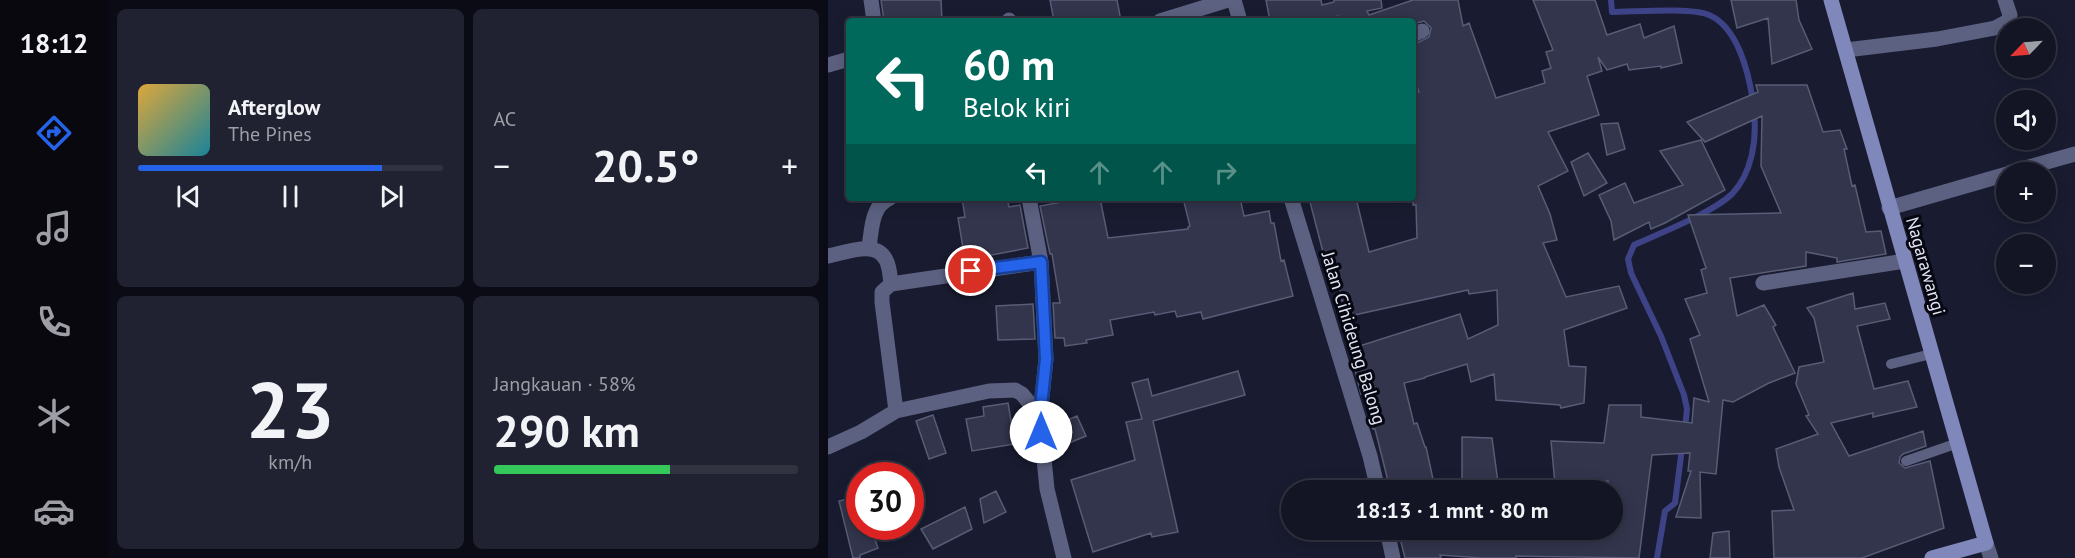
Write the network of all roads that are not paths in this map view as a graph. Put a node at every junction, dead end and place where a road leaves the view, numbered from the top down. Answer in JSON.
{"nodes":[{"id":1,"x":871,"y":0,"type":"edge"},
{"id":2,"x":1228,"y":0,"type":"edge"},
{"id":3,"x":1234,"y":0,"type":"edge"},
{"id":4,"x":1831,"y":0,"type":"edge"},
{"id":5,"x":2005,"y":0,"type":"edge"},
{"id":6,"x":874,"y":18,"type":"edge"},
{"id":7,"x":1170,"y":18,"type":"edge"},
{"id":8,"x":1239,"y":18,"type":"edge"},
{"id":9,"x":1846,"y":50,"type":"junction"},
{"id":10,"x":846,"y":60,"type":"edge"},
{"id":11,"x":828,"y":65,"type":"edge"},
{"id":12,"x":2075,"y":154,"type":"edge"},
{"id":13,"x":2047,"y":162,"type":"edge"},
{"id":14,"x":1996,"y":177,"type":"edge"},
{"id":15,"x":885,"y":201,"type":"edge"},
{"id":16,"x":1030,"y":201,"type":"edge"},
{"id":17,"x":1292,"y":201,"type":"edge"},
{"id":18,"x":1889,"y":208,"type":"junction"},
{"id":19,"x":869,"y":247,"type":"junction"},
{"id":20,"x":828,"y":256,"type":"edge"},
{"id":21,"x":1905,"y":261,"type":"junction"},
{"id":22,"x":1041,"y":262,"type":"junction"},
{"id":23,"x":1763,"y":283,"type":"dead end"},
{"id":24,"x":891,"y":284,"type":"junction"},
{"id":25,"x":1931,"y":354,"type":"junction"},
{"id":26,"x":1891,"y":364,"type":"dead end"},
{"id":27,"x":896,"y":411,"type":"junction"},
{"id":28,"x":1040,"y":416,"type":"junction"},
{"id":29,"x":1958,"y":443,"type":"junction"},
{"id":30,"x":828,"y":447,"type":"edge"},
{"id":31,"x":1906,"y":460,"type":"dead end"},
{"id":32,"x":1376,"y":480,"type":"edge"},
{"id":33,"x":1389,"y":540,"type":"edge"},
{"id":34,"x":1986,"y":543,"type":"junction"},
{"id":35,"x":1064,"y":558,"type":"edge"},
{"id":36,"x":1393,"y":558,"type":"edge"},
{"id":37,"x":1932,"y":558,"type":"edge"},
{"id":38,"x":1991,"y":558,"type":"edge"}],
"edges":[{"from":1,"to":6,"type":"street"},
{"from":2,"to":7,"type":"street"},
{"from":3,"to":8,"type":"street"},
{"from":4,"to":9,"type":"main road","name":"Nagarawangi"},
{"from":5,"to":9,"type":"street"},
{"from":9,"to":18,"type":"main road","name":"Nagarawangi"},
{"from":10,"to":11,"type":"street"},
{"from":12,"to":13,"type":"street"},
{"from":14,"to":18,"type":"street"},
{"from":15,"to":19,"type":"street"},
{"from":16,"to":22,"type":"street"},
{"from":17,"to":32,"type":"street","name":"Jalan Cihideung Balong"},
{"from":18,"to":21,"type":"main road","name":"Nagarawangi"},
{"from":19,"to":20,"type":"street"},
{"from":19,"to":24,"type":"street"},
{"from":21,"to":23,"type":"street"},
{"from":21,"to":25,"type":"main road","name":"Nagarawangi"},
{"from":22,"to":24,"type":"street"},
{"from":22,"to":28,"type":"street"},
{"from":24,"to":27,"type":"street"},
{"from":25,"to":26,"type":"lane"},
{"from":25,"to":29,"type":"main road","name":"Nagarawangi"},
{"from":27,"to":28,"type":"street"},
{"from":27,"to":30,"type":"street"},
{"from":28,"to":35,"type":"street"},
{"from":29,"to":31,"type":"lane"},
{"from":29,"to":34,"type":"main road","name":"Nagarawangi"},
{"from":33,"to":36,"type":"street"},
{"from":34,"to":37,"type":"main road"},
{"from":34,"to":38,"type":"street"}]}
